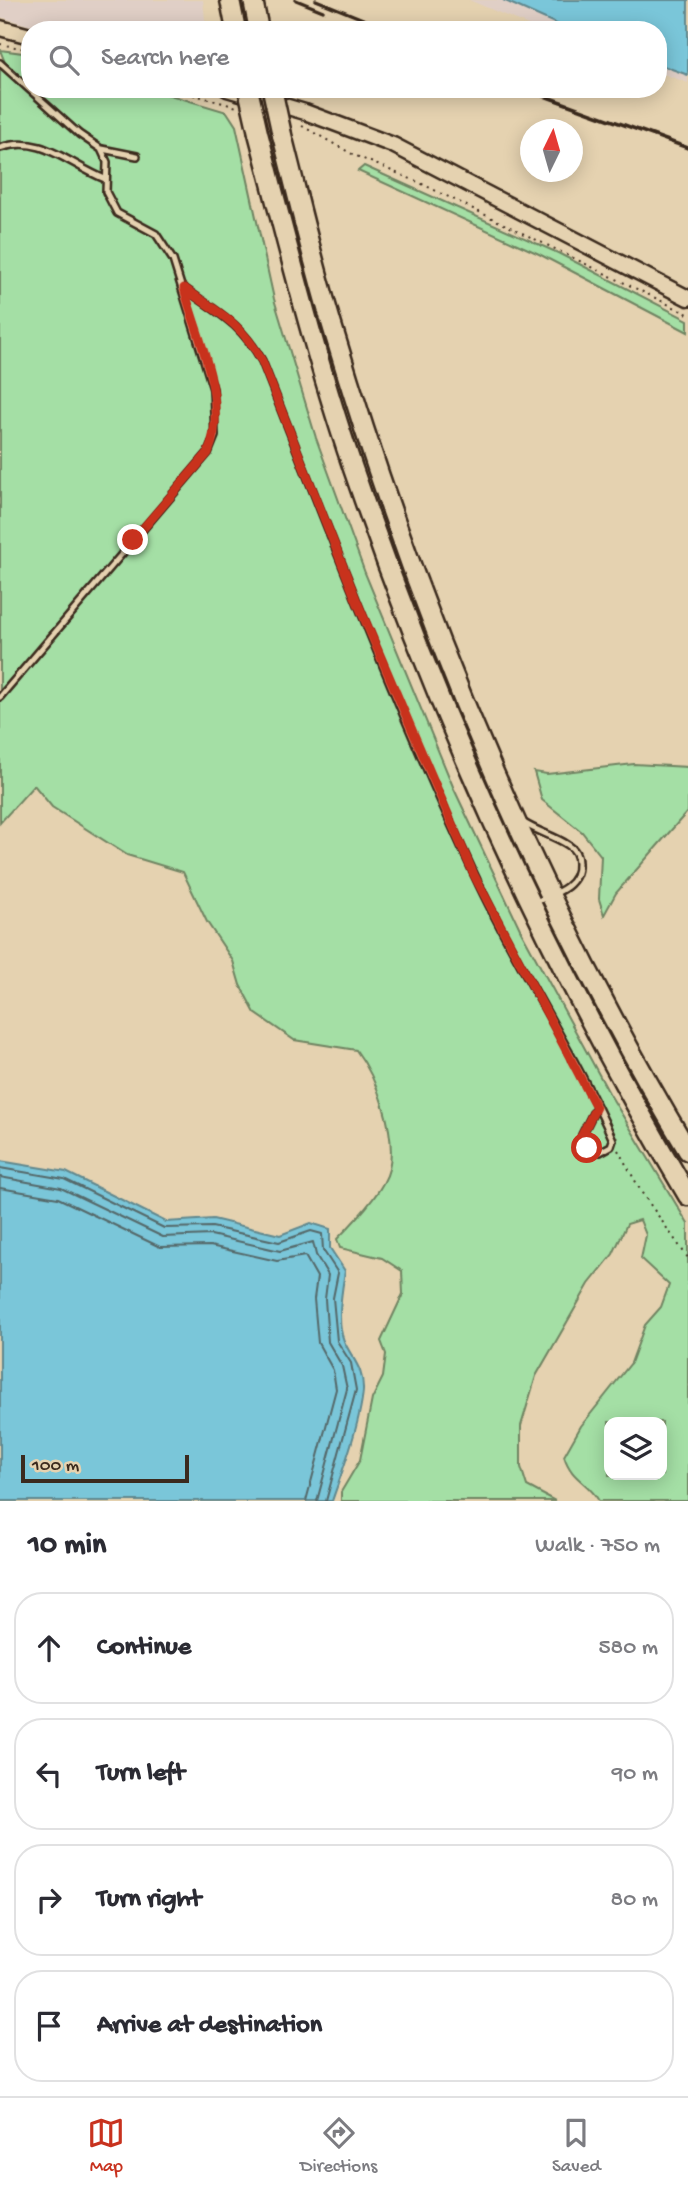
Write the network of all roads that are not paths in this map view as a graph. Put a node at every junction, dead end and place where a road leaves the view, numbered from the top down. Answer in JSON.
{"nodes":[{"id":1,"x":230,"y":0,"type":"edge"},
{"id":2,"x":253,"y":1,"type":"edge"},
{"id":3,"x":234,"y":21,"type":"edge"},
{"id":4,"x":257,"y":21,"type":"edge"},
{"id":5,"x":0,"y":28,"type":"edge"},
{"id":6,"x":21,"y":34,"type":"edge"},
{"id":7,"x":0,"y":63,"type":"edge"},
{"id":8,"x":21,"y":82,"type":"edge"},
{"id":9,"x":39,"y":98,"type":"edge"},
{"id":10,"x":250,"y":98,"type":"edge"},
{"id":11,"x":258,"y":98,"type":"edge"},
{"id":12,"x":274,"y":98,"type":"edge"},
{"id":13,"x":0,"y":148,"type":"edge"},
{"id":14,"x":101,"y":149,"type":"junction"},
{"id":15,"x":137,"y":156,"type":"dead end"},
{"id":16,"x":105,"y":179,"type":"junction"},
{"id":17,"x":184,"y":288,"type":"junction"},
{"id":18,"x":688,"y":298,"type":"edge"},
{"id":19,"x":0,"y":697,"type":"edge"},
{"id":20,"x":514,"y":816,"type":"junction"},
{"id":21,"x":551,"y":895,"type":"junction"},
{"id":22,"x":530,"y":904,"type":"junction"},
{"id":23,"x":596,"y":1107,"type":"junction"},
{"id":24,"x":688,"y":1151,"type":"edge"},
{"id":25,"x":688,"y":1196,"type":"edge"}],
"edges":[{"from":1,"to":3,"type":"highway"},
{"from":2,"to":4,"type":"highway"},
{"from":5,"to":6,"type":"main road"},
{"from":7,"to":8,"type":"lane"},
{"from":9,"to":14,"type":"lane"},
{"from":10,"to":22,"type":"highway","bridge":true},
{"from":11,"to":18,"type":"main road"},
{"from":12,"to":20,"type":"highway","bridge":true},
{"from":13,"to":16,"type":"lane"},
{"from":14,"to":15,"type":"lane"},
{"from":14,"to":16,"type":"lane"},
{"from":16,"to":17,"type":"lane"},
{"from":17,"to":19,"type":"lane"},
{"from":17,"to":23,"type":"lane"},
{"from":20,"to":21,"type":"highway"},
{"from":20,"to":21,"type":"lane"},
{"from":21,"to":22,"type":"lane"},
{"from":21,"to":24,"type":"highway"},
{"from":22,"to":25,"type":"highway"},
{"from":23,"to":23,"type":"lane"}]}
